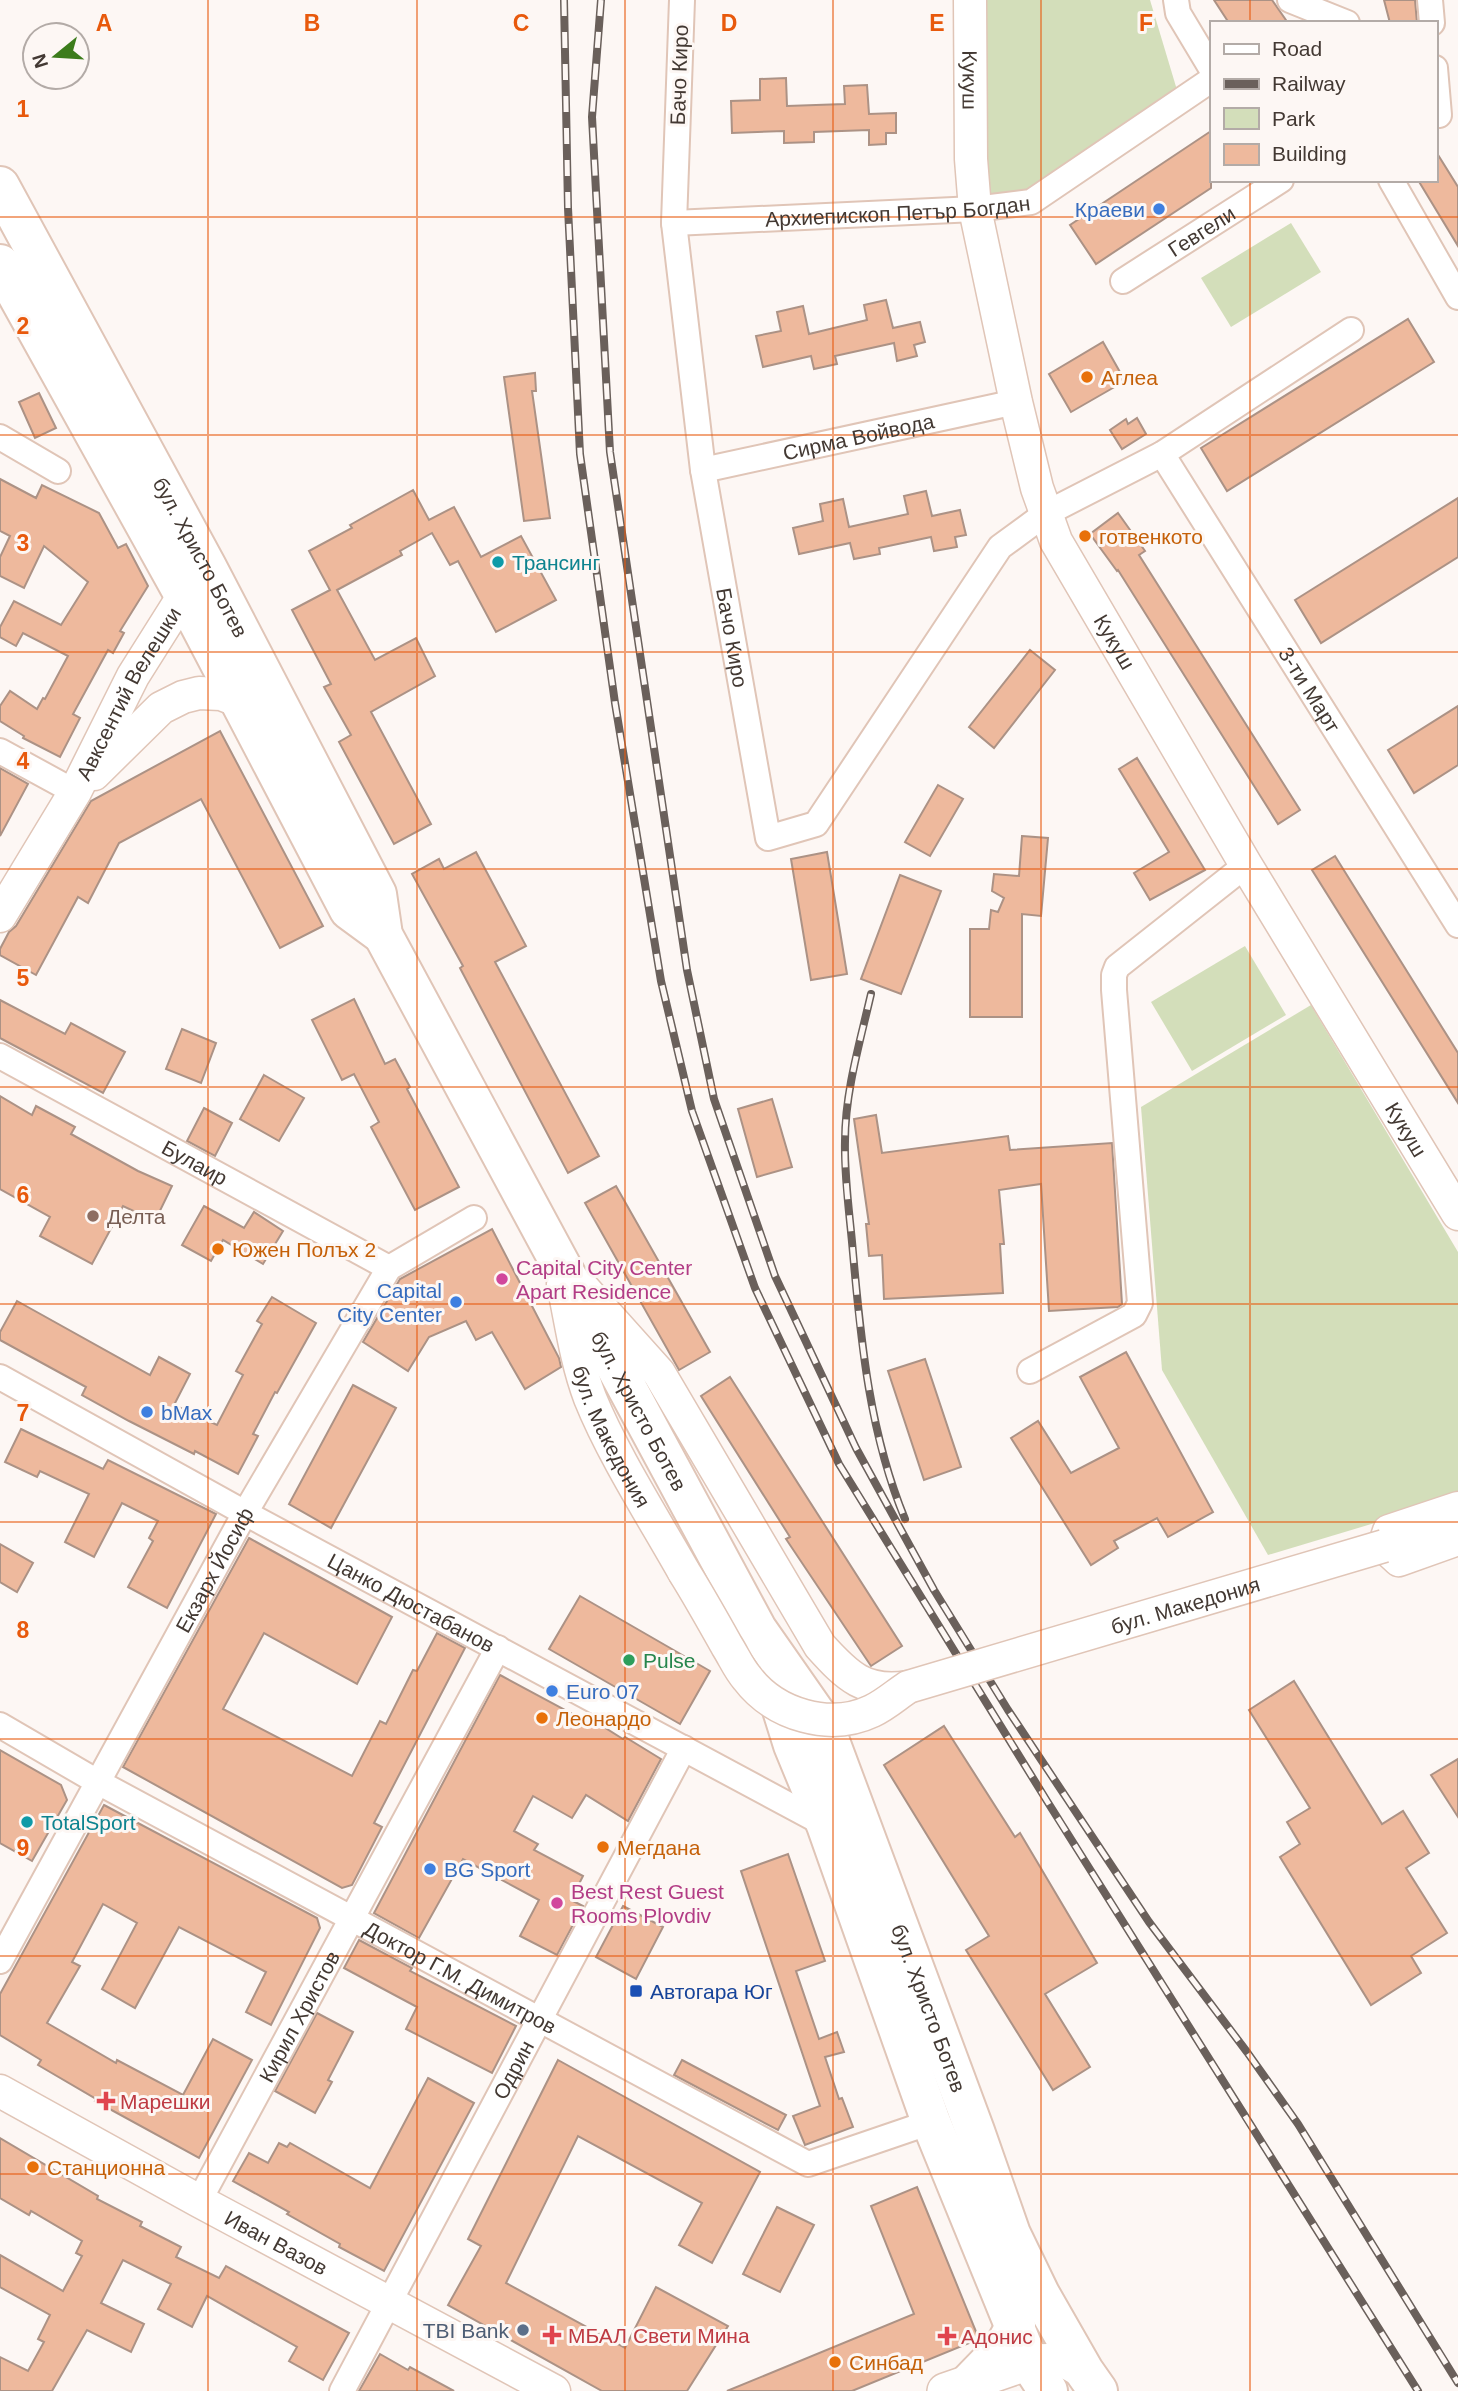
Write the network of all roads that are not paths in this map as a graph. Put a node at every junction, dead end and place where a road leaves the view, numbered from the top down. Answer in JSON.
{"nodes":[{"id":1,"x":682,"y":0,"type":"edge"},
{"id":2,"x":970,"y":0,"type":"edge"},
{"id":3,"x":1176,"y":0,"type":"edge"},
{"id":4,"x":1290,"y":0,"type":"edge"},
{"id":5,"x":1430,"y":0,"type":"edge"},
{"id":6,"x":1342,"y":21,"type":"edge"},
{"id":7,"x":1432,"y":21,"type":"edge"},
{"id":8,"x":1210,"y":66,"type":"edge"},
{"id":9,"x":1437,"y":78,"type":"edge"},
{"id":10,"x":1210,"y":81,"type":"edge"},
{"id":11,"x":1444,"y":114,"type":"edge"},
{"id":12,"x":1278,"y":182,"type":"edge"},
{"id":13,"x":1392,"y":182,"type":"edge"},
{"id":14,"x":0,"y":186,"type":"edge"},
{"id":15,"x":975,"y":209,"type":"junction"},
{"id":16,"x":674,"y":223,"type":"junction"},
{"id":17,"x":0,"y":264,"type":"edge"},
{"id":18,"x":1123,"y":281,"type":"dead end"},
{"id":19,"x":1458,"y":297,"type":"edge"},
{"id":20,"x":1351,"y":330,"type":"dead end"},
{"id":21,"x":1016,"y":401,"type":"junction"},
{"id":22,"x":0,"y":437,"type":"edge"},
{"id":23,"x":1162,"y":454,"type":"junction"},
{"id":24,"x":703,"y":470,"type":"junction"},
{"id":25,"x":58,"y":471,"type":"dead end"},
{"id":26,"x":1045,"y":514,"type":"junction"},
{"id":27,"x":196,"y":581,"type":"junction"},
{"id":28,"x":240,"y":701,"type":"junction"},
{"id":29,"x":0,"y":751,"type":"edge"},
{"id":30,"x":75,"y":792,"type":"junction"},
{"id":31,"x":1246,"y":865,"type":"junction"},
{"id":32,"x":0,"y":916,"type":"edge"},
{"id":33,"x":1458,"y":925,"type":"edge"},
{"id":34,"x":383,"y":935,"type":"junction"},
{"id":35,"x":0,"y":1056,"type":"edge"},
{"id":36,"x":1458,"y":1214,"type":"edge"},
{"id":37,"x":474,"y":1218,"type":"dead end"},
{"id":38,"x":558,"y":1262,"type":"junction"},
{"id":39,"x":389,"y":1268,"type":"junction"},
{"id":40,"x":1030,"y":1371,"type":"dead end"},
{"id":41,"x":0,"y":1377,"type":"edge"},
{"id":42,"x":1458,"y":1508,"type":"edge"},
{"id":43,"x":245,"y":1513,"type":"junction"},
{"id":44,"x":1458,"y":1539,"type":"edge"},
{"id":45,"x":1384,"y":1546,"type":"junction"},
{"id":46,"x":757,"y":1629,"type":"junction"},
{"id":47,"x":498,"y":1648,"type":"junction"},
{"id":48,"x":908,"y":1687,"type":"junction"},
{"id":49,"x":0,"y":1725,"type":"edge"},
{"id":50,"x":684,"y":1748,"type":"junction"},
{"id":51,"x":96,"y":1782,"type":"junction"},
{"id":52,"x":826,"y":1825,"type":"junction"},
{"id":53,"x":352,"y":1918,"type":"junction"},
{"id":54,"x":0,"y":1961,"type":"edge"},
{"id":55,"x":541,"y":2020,"type":"junction"},
{"id":56,"x":0,"y":2091,"type":"edge"},
{"id":57,"x":931,"y":2122,"type":"junction"},
{"id":58,"x":199,"y":2201,"type":"junction"},
{"id":59,"x":388,"y":2303,"type":"junction"},
{"id":60,"x":1016,"y":2325,"type":"junction"},
{"id":61,"x":1038,"y":2377,"type":"edge"},
{"id":62,"x":1091,"y":2381,"type":"edge"},
{"id":63,"x":958,"y":2386,"type":"edge"},
{"id":64,"x":342,"y":2391,"type":"edge"},
{"id":65,"x":554,"y":2391,"type":"edge"}],
"edges":[{"from":1,"to":16,"type":"street","name":"Бачо Киро"},
{"from":2,"to":15,"type":"street","name":"Кукуш"},
{"from":3,"to":8,"type":"street"},
{"from":4,"to":6,"type":"street"},
{"from":5,"to":7,"type":"street"},
{"from":9,"to":11,"type":"street"},
{"from":10,"to":15,"type":"street","name":"Архиепископ Петър Богдан"},
{"from":12,"to":18,"type":"street","name":"Гевгели"},
{"from":13,"to":19,"type":"street"},
{"from":14,"to":27,"type":"main road","name":"бул. Христо Ботев"},
{"from":15,"to":16,"type":"street","name":"Архиепископ Петър Богдан"},
{"from":15,"to":21,"type":"street","name":"Кукуш"},
{"from":16,"to":24,"type":"street","name":"Бачо Киро"},
{"from":17,"to":27,"type":"main road","name":"бул. Христо Ботев"},
{"from":20,"to":23,"type":"street"},
{"from":21,"to":24,"type":"street","name":"Сирма Войвода"},
{"from":21,"to":26,"type":"street","name":"Кукуш"},
{"from":22,"to":25,"type":"street"},
{"from":23,"to":26,"type":"street"},
{"from":23,"to":33,"type":"street","name":"3-ти Март"},
{"from":24,"to":26,"type":"street","name":"Бачо Киро"},
{"from":26,"to":31,"type":"street","name":"Кукуш"},
{"from":27,"to":28,"type":"main road","name":"бул. Христо Ботев"},
{"from":27,"to":30,"type":"street","name":"Авксентий Велешки"},
{"from":27,"to":34,"type":"main road","name":"бул. Христо Ботев"},
{"from":28,"to":30,"type":"street","name":"Авксентий Велешки"},
{"from":28,"to":34,"type":"main road","name":"бул. Христо Ботев"},
{"from":29,"to":30,"type":"street"},
{"from":30,"to":32,"type":"street","name":"Авксентий Велешки"},
{"from":31,"to":36,"type":"street","name":"Кукуш"},
{"from":31,"to":40,"type":"street"},
{"from":34,"to":38,"type":"main road","name":"бул. Христо Ботев"},
{"from":35,"to":39,"type":"street","name":"Булаир"},
{"from":37,"to":39,"type":"street","name":"Екзарх Йосиф"},
{"from":38,"to":46,"type":"main road","name":"бул. Христо Ботев"},
{"from":38,"to":48,"type":"street","name":"бул. Македония"},
{"from":38,"to":48,"type":"street","name":"бул. Македония","bridge":true},
{"from":39,"to":43,"type":"street","name":"Екзарх Йосиф"},
{"from":41,"to":43,"type":"street","name":"Цанко Дюстабанов"},
{"from":42,"to":45,"type":"street"},
{"from":43,"to":47,"type":"street","name":"Цанко Дюстабанов"},
{"from":43,"to":51,"type":"street","name":"Екзарх Йосиф"},
{"from":44,"to":45,"type":"street"},
{"from":45,"to":48,"type":"street","name":"бул. Македония","bridge":true},
{"from":46,"to":52,"type":"main road","name":"бул. Христо Ботев"},
{"from":46,"to":62,"type":"main road","name":"бул. Христо Ботев"},
{"from":47,"to":50,"type":"street","name":"Цанко Дюстабанов"},
{"from":47,"to":53,"type":"street","name":"Кирил Христов"},
{"from":49,"to":51,"type":"street","name":"Доктор Г.М. Димитров"},
{"from":50,"to":52,"type":"street","name":"Цанко Дюстабанов"},
{"from":50,"to":55,"type":"street","name":"Одрин"},
{"from":51,"to":53,"type":"street","name":"Доктор Г.М. Димитров"},
{"from":51,"to":54,"type":"street","name":"Екзарх Йосиф"},
{"from":52,"to":57,"type":"main road","name":"бул. Христо Ботев"},
{"from":53,"to":55,"type":"street","name":"Доктор Г.М. Димитров"},
{"from":53,"to":58,"type":"street","name":"Кирил Христов"},
{"from":55,"to":57,"type":"street","name":"Доктор Г.М. Димитров"},
{"from":55,"to":59,"type":"street","name":"Одрин"},
{"from":56,"to":58,"type":"street","name":"Иван Вазов"},
{"from":57,"to":60,"type":"main road","name":"бул. Христо Ботев"},
{"from":58,"to":59,"type":"street","name":"Иван Вазов"},
{"from":59,"to":64,"type":"street","name":"Одрин"},
{"from":59,"to":65,"type":"street","name":"Иван Вазов"},
{"from":60,"to":61,"type":"main road","name":"бул. Христо Ботев"},
{"from":60,"to":63,"type":"main road"},
{"from":61,"to":62,"type":"main road"},
{"from":61,"to":63,"type":"main road"}]}
